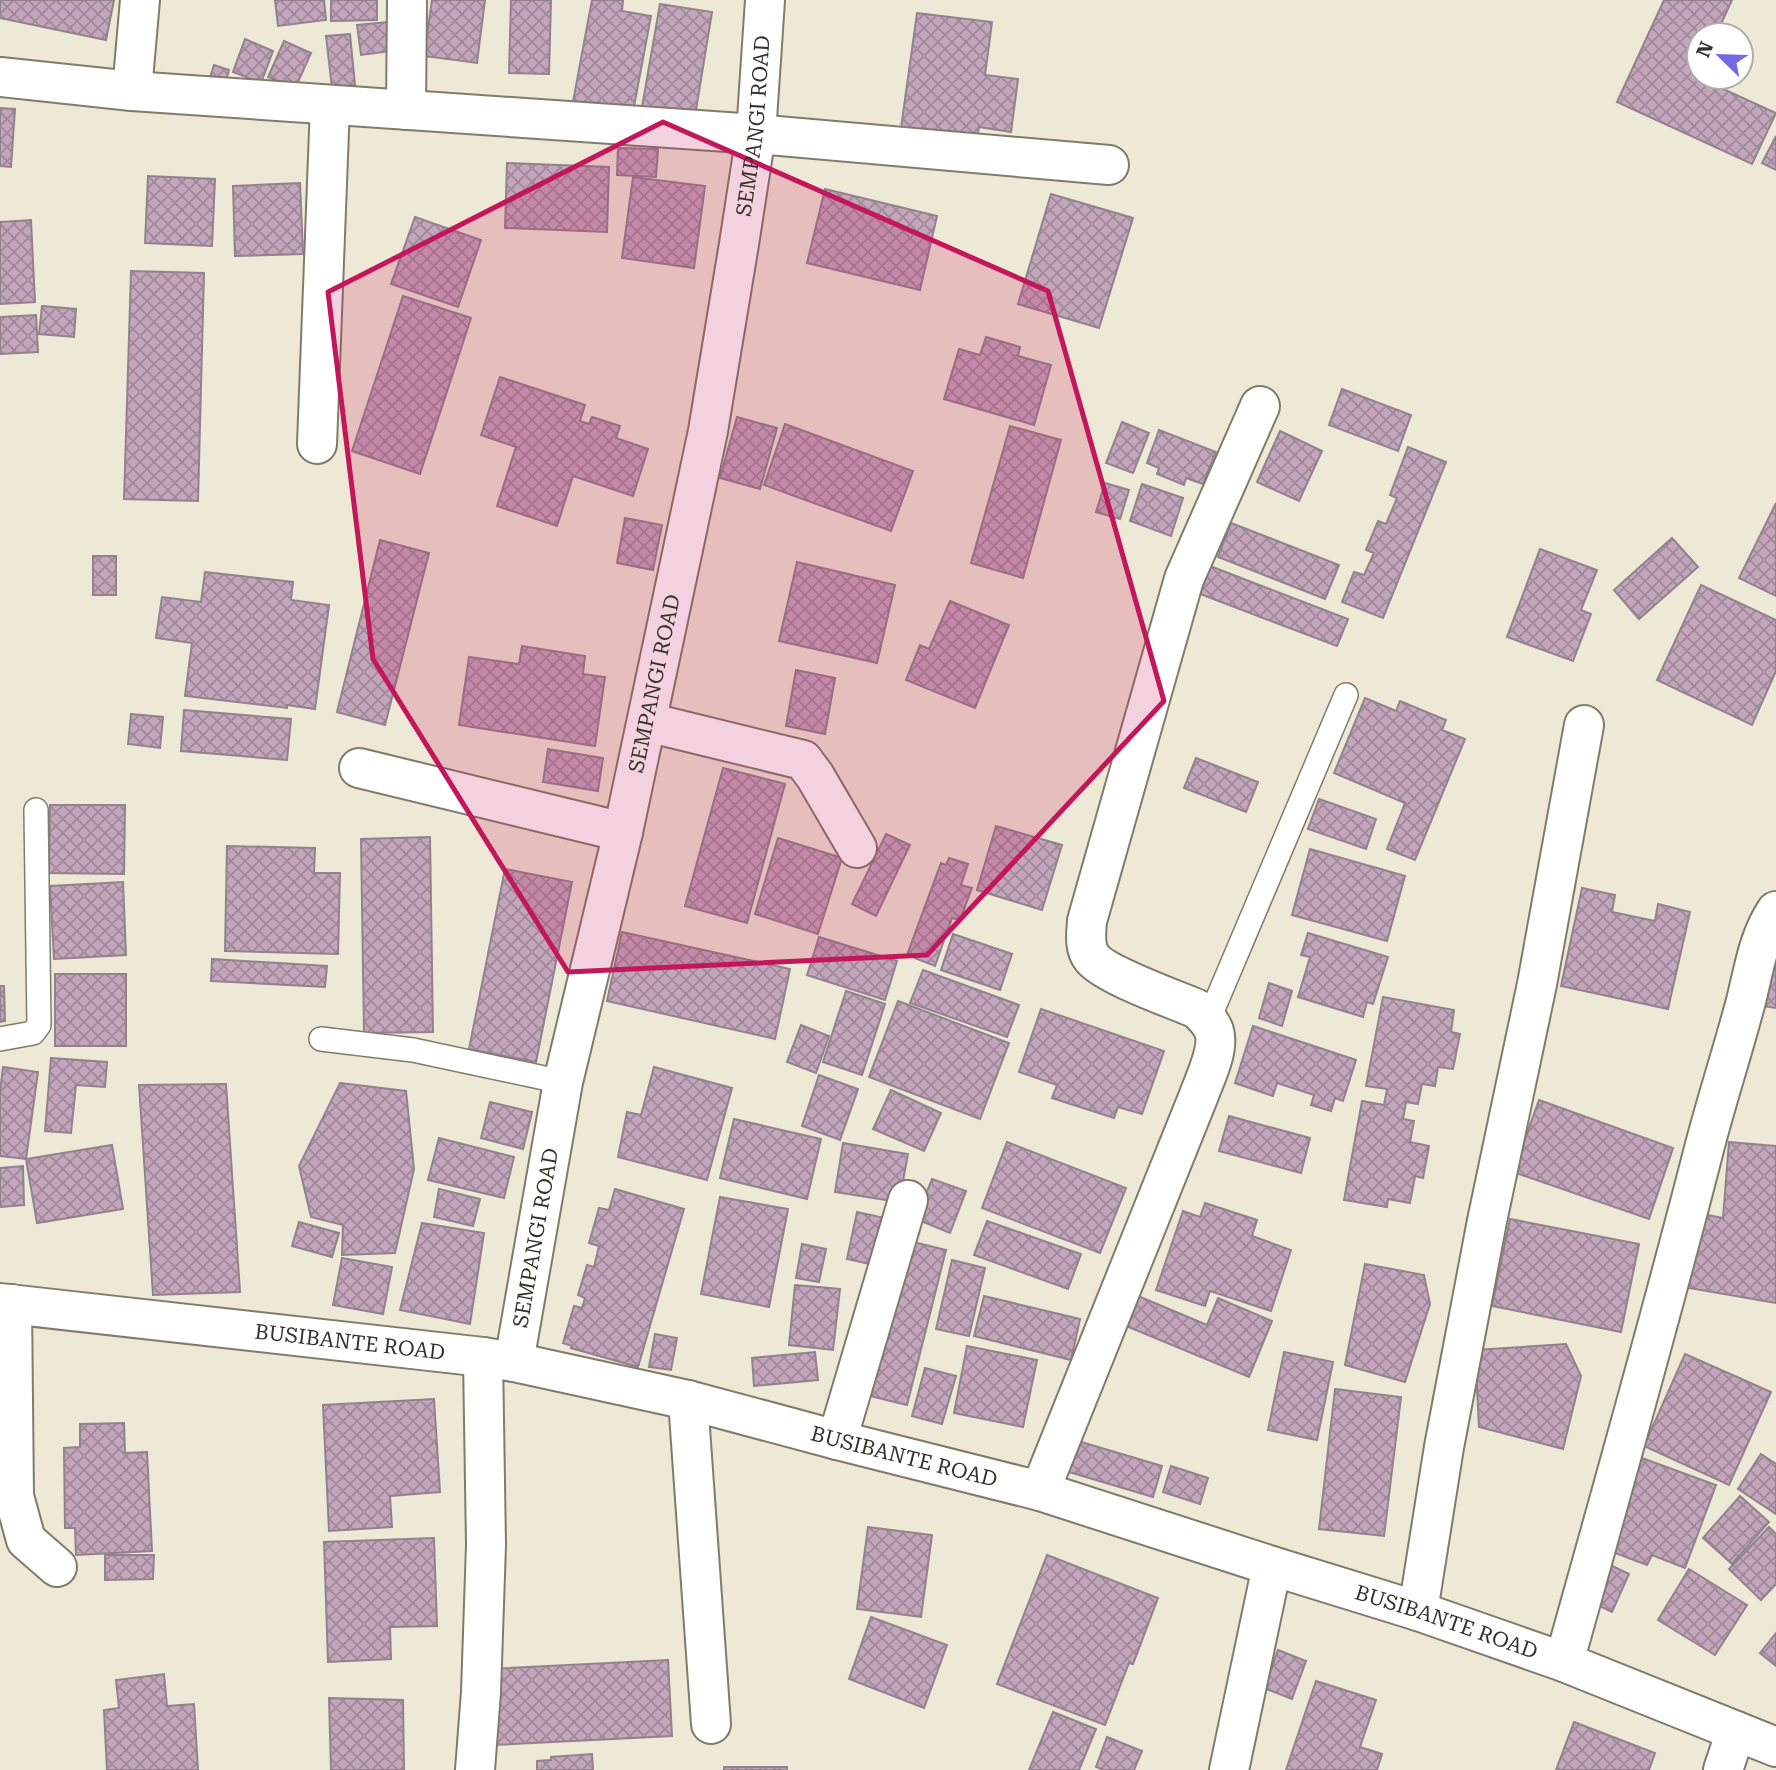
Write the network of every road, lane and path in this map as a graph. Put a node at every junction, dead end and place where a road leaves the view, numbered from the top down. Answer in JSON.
{"nodes":[{"id":1,"x":140,"y":0,"type":"edge"},
{"id":2,"x":407,"y":0,"type":"edge"},
{"id":3,"x":765,"y":0,"type":"edge"},
{"id":4,"x":0,"y":77,"type":"edge"},
{"id":5,"x":132,"y":92,"type":"junction"},
{"id":6,"x":330,"y":105,"type":"junction"},
{"id":7,"x":406,"y":110,"type":"junction"},
{"id":8,"x":756,"y":134,"type":"junction"},
{"id":9,"x":1109,"y":165,"type":"dead end"},
{"id":10,"x":1260,"y":406,"type":"dead end"},
{"id":11,"x":317,"y":444,"type":"dead end"},
{"id":12,"x":1346,"y":695,"type":"dead end"},
{"id":13,"x":647,"y":722,"type":"junction"},
{"id":14,"x":1584,"y":725,"type":"dead end"},
{"id":15,"x":359,"y":768,"type":"dead end"},
{"id":16,"x":36,"y":810,"type":"dead end"},
{"id":17,"x":623,"y":832,"type":"junction"},
{"id":18,"x":857,"y":848,"type":"dead end"},
{"id":19,"x":1776,"y":911,"type":"edge"},
{"id":20,"x":1209,"y":1021,"type":"junction"},
{"id":21,"x":321,"y":1038,"type":"dead end"},
{"id":22,"x":0,"y":1039,"type":"edge"},
{"id":23,"x":563,"y":1082,"type":"junction"},
{"id":24,"x":908,"y":1200,"type":"dead end"},
{"id":25,"x":6,"y":1304,"type":"edge"},
{"id":26,"x":498,"y":1360,"type":"junction"},
{"id":27,"x":688,"y":1399,"type":"junction"},
{"id":28,"x":837,"y":1440,"type":"junction"},
{"id":29,"x":7,"y":1466,"type":"edge"},
{"id":30,"x":1040,"y":1491,"type":"junction"},
{"id":31,"x":1272,"y":1566,"type":"junction"},
{"id":32,"x":57,"y":1567,"type":"dead end"},
{"id":33,"x":1418,"y":1611,"type":"junction"},
{"id":34,"x":1564,"y":1662,"type":"junction"},
{"id":35,"x":711,"y":1724,"type":"dead end"},
{"id":36,"x":1736,"y":1731,"type":"junction"},
{"id":37,"x":1776,"y":1748,"type":"edge"},
{"id":38,"x":475,"y":1770,"type":"edge"},
{"id":39,"x":1229,"y":1770,"type":"edge"},
{"id":40,"x":1723,"y":1770,"type":"edge"}],
"edges":[{"from":1,"to":5,"type":"street"},
{"from":2,"to":7,"type":"street"},
{"from":3,"to":8,"type":"street","name":"SEMPANGI ROAD"},
{"from":4,"to":5,"type":"street"},
{"from":5,"to":6,"type":"street"},
{"from":6,"to":7,"type":"street"},
{"from":6,"to":11,"type":"street"},
{"from":7,"to":8,"type":"street"},
{"from":8,"to":9,"type":"street"},
{"from":8,"to":13,"type":"street","name":"SEMPANGI ROAD"},
{"from":10,"to":20,"type":"street"},
{"from":12,"to":20,"type":"lane"},
{"from":13,"to":17,"type":"street","name":"SEMPANGI ROAD"},
{"from":13,"to":18,"type":"street"},
{"from":14,"to":33,"type":"street"},
{"from":15,"to":17,"type":"street"},
{"from":16,"to":22,"type":"lane"},
{"from":17,"to":23,"type":"street","name":"SEMPANGI ROAD"},
{"from":19,"to":34,"type":"street"},
{"from":20,"to":30,"type":"street"},
{"from":21,"to":23,"type":"lane"},
{"from":23,"to":26,"type":"street","name":"SEMPANGI ROAD"},
{"from":24,"to":28,"type":"street"},
{"from":25,"to":26,"type":"street","name":"BUSIBANTE ROAD"},
{"from":25,"to":29,"type":"street"},
{"from":26,"to":27,"type":"street","name":"BUSIBANTE ROAD"},
{"from":26,"to":38,"type":"street","name":"SEMPANGI ROAD"},
{"from":27,"to":28,"type":"street","name":"BUSIBANTE ROAD"},
{"from":27,"to":35,"type":"street"},
{"from":28,"to":30,"type":"street","name":"BUSIBANTE ROAD"},
{"from":29,"to":32,"type":"street"},
{"from":30,"to":31,"type":"street","name":"BUSIBANTE ROAD"},
{"from":31,"to":33,"type":"street","name":"BUSIBANTE ROAD"},
{"from":31,"to":39,"type":"street"},
{"from":33,"to":34,"type":"street","name":"BUSIBANTE ROAD"},
{"from":34,"to":36,"type":"street","name":"BUSIBANTE ROAD"},
{"from":36,"to":37,"type":"street","name":"BUSIBANTE ROAD"},
{"from":36,"to":40,"type":"street"}]}
